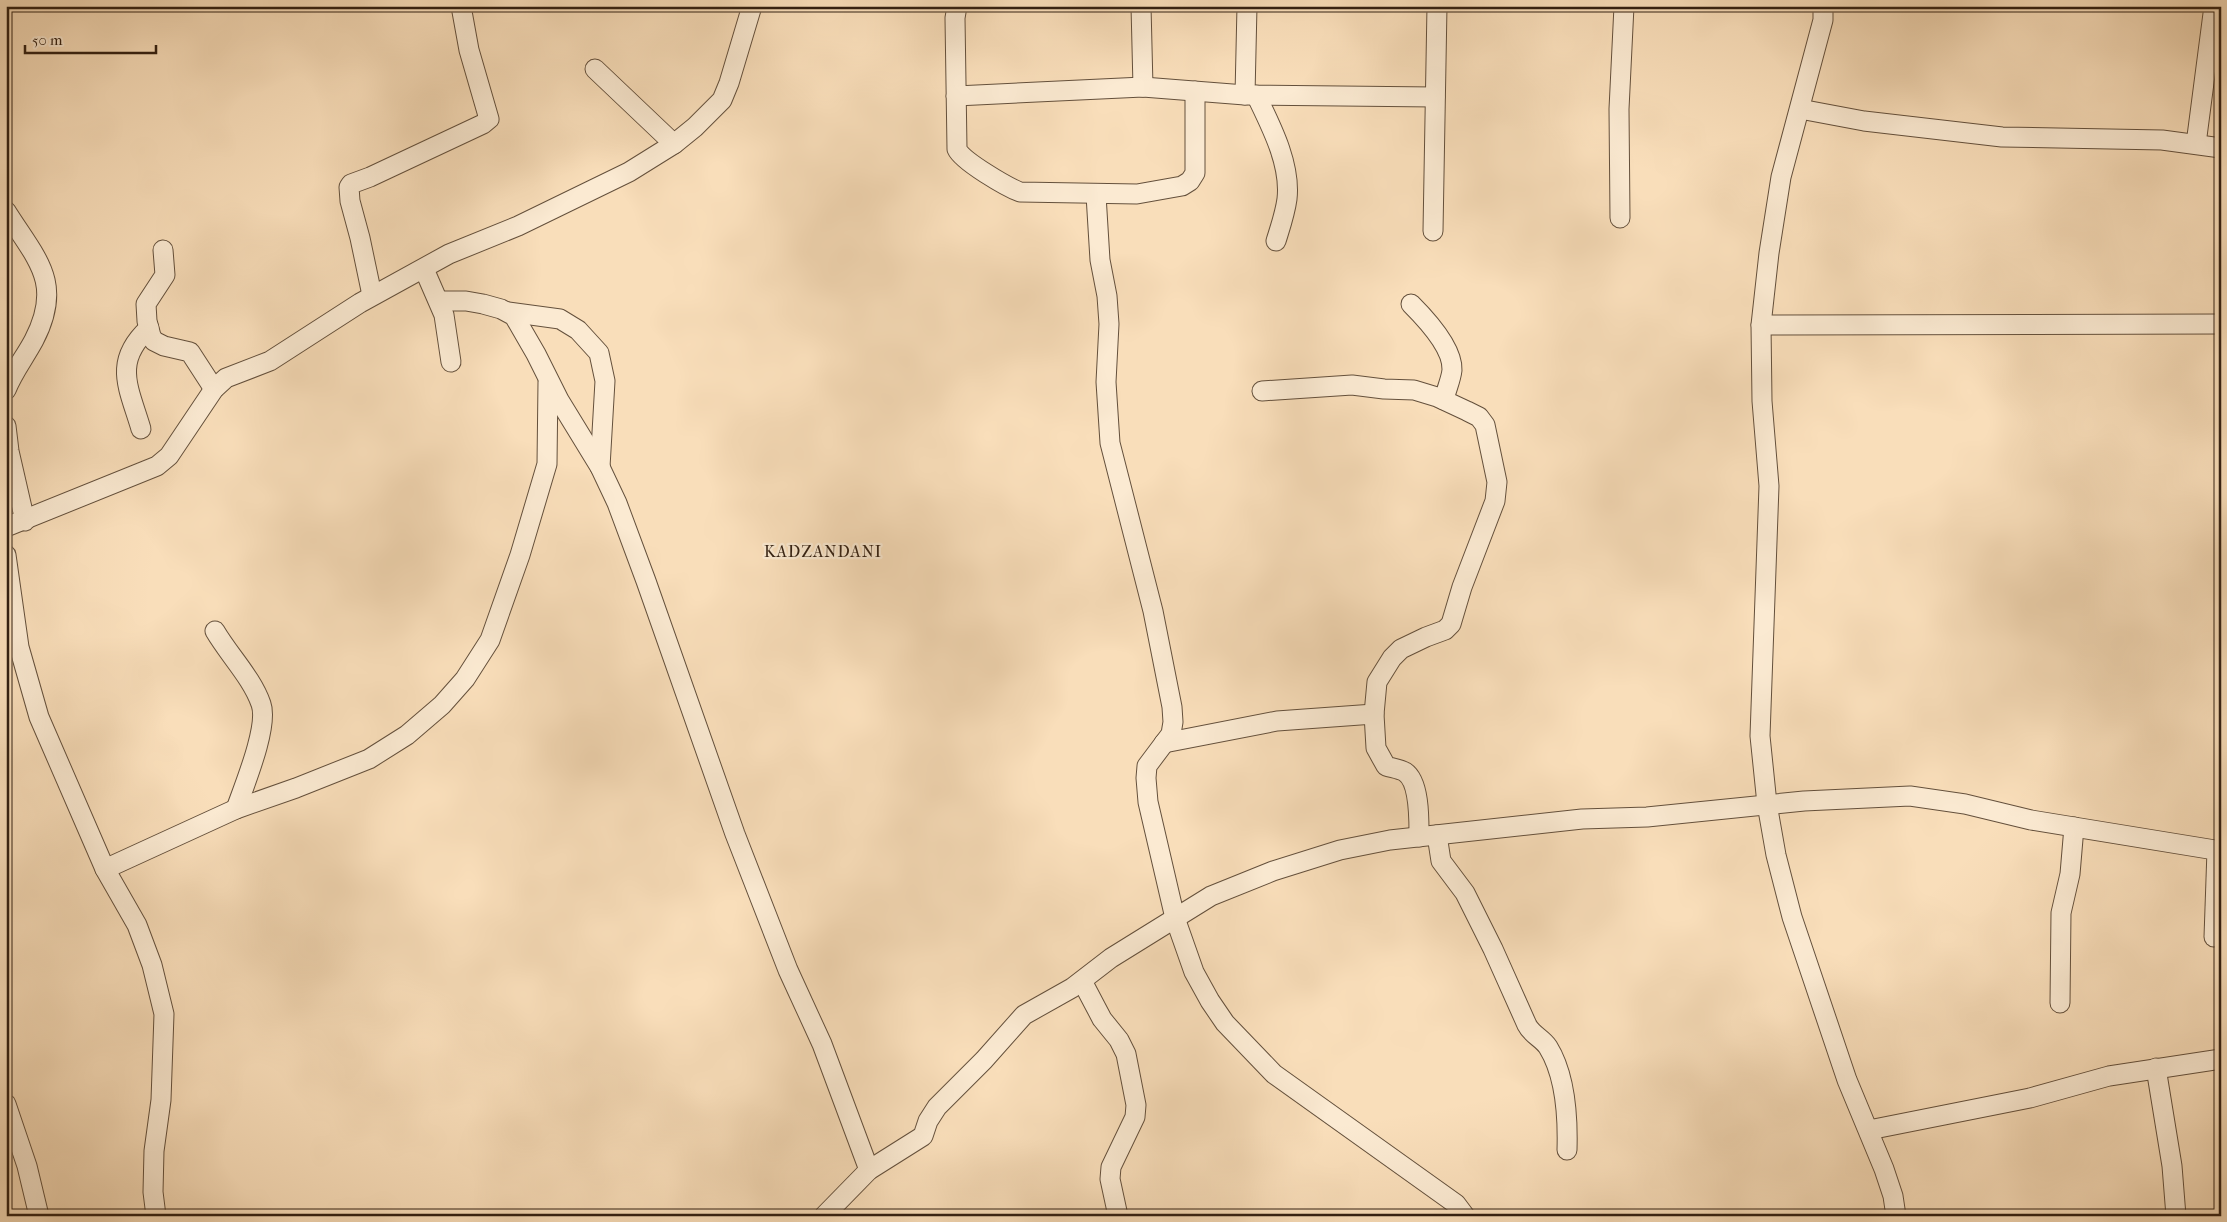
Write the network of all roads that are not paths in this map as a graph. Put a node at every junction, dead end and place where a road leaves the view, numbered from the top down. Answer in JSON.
{"nodes":[{"id":1,"x":461,"y":6,"type":"edge"},
{"id":2,"x":752,"y":6,"type":"edge"},
{"id":3,"x":957,"y":6,"type":"edge"},
{"id":4,"x":1141,"y":6,"type":"edge"},
{"id":5,"x":1248,"y":6,"type":"edge"},
{"id":6,"x":1437,"y":6,"type":"edge"},
{"id":7,"x":1624,"y":6,"type":"edge"},
{"id":8,"x":1823,"y":6,"type":"edge"},
{"id":9,"x":2214,"y":6,"type":"edge"},
{"id":10,"x":595,"y":69,"type":"dead end"},
{"id":11,"x":1143,"y":87,"type":"junction"},
{"id":12,"x":1195,"y":91,"type":"junction"},
{"id":13,"x":1251,"y":95,"type":"junction"},
{"id":14,"x":956,"y":96,"type":"junction"},
{"id":15,"x":1435,"y":97,"type":"junction"},
{"id":16,"x":1800,"y":109,"type":"junction"},
{"id":17,"x":674,"y":144,"type":"junction"},
{"id":18,"x":2196,"y":144,"type":"junction"},
{"id":19,"x":2221,"y":148,"type":"edge"},
{"id":20,"x":1096,"y":195,"type":"junction"},
{"id":21,"x":6,"y":211,"type":"edge"},
{"id":22,"x":1620,"y":218,"type":"dead end"},
{"id":23,"x":1433,"y":231,"type":"dead end"},
{"id":24,"x":1276,"y":242,"type":"dead end"},
{"id":25,"x":163,"y":250,"type":"dead end"},
{"id":26,"x":424,"y":269,"type":"junction"},
{"id":27,"x":372,"y":295,"type":"junction"},
{"id":28,"x":439,"y":301,"type":"junction"},
{"id":29,"x":1411,"y":304,"type":"dead end"},
{"id":30,"x":508,"y":312,"type":"junction"},
{"id":31,"x":2221,"y":324,"type":"edge"},
{"id":32,"x":1762,"y":325,"type":"junction"},
{"id":33,"x":148,"y":328,"type":"junction"},
{"id":34,"x":450,"y":362,"type":"dead end"},
{"id":35,"x":548,"y":378,"type":"junction"},
{"id":36,"x":214,"y":389,"type":"junction"},
{"id":37,"x":6,"y":390,"type":"edge"},
{"id":38,"x":1262,"y":391,"type":"dead end"},
{"id":39,"x":1444,"y":400,"type":"junction"},
{"id":40,"x":6,"y":426,"type":"edge"},
{"id":41,"x":141,"y":429,"type":"dead end"},
{"id":42,"x":600,"y":467,"type":"junction"},
{"id":43,"x":24,"y":520,"type":"junction"},
{"id":44,"x":6,"y":527,"type":"edge"},
{"id":45,"x":6,"y":555,"type":"edge"},
{"id":46,"x":216,"y":631,"type":"dead end"},
{"id":47,"x":1374,"y":714,"type":"junction"},
{"id":48,"x":1164,"y":743,"type":"junction"},
{"id":49,"x":1767,"y":804,"type":"junction"},
{"id":50,"x":236,"y":809,"type":"junction"},
{"id":51,"x":2074,"y":827,"type":"junction"},
{"id":52,"x":1428,"y":836,"type":"junction"},
{"id":53,"x":2219,"y":850,"type":"edge"},
{"id":54,"x":105,"y":869,"type":"junction"},
{"id":55,"x":1175,"y":918,"type":"junction"},
{"id":56,"x":2214,"y":937,"type":"dead end"},
{"id":57,"x":1082,"y":981,"type":"junction"},
{"id":58,"x":2060,"y":1003,"type":"dead end"},
{"id":59,"x":2221,"y":1059,"type":"edge"},
{"id":60,"x":2156,"y":1068,"type":"junction"},
{"id":61,"x":6,"y":1104,"type":"edge"},
{"id":62,"x":1869,"y":1130,"type":"junction"},
{"id":63,"x":1567,"y":1150,"type":"dead end"},
{"id":64,"x":869,"y":1170,"type":"junction"},
{"id":65,"x":39,"y":1216,"type":"edge"},
{"id":66,"x":156,"y":1216,"type":"edge"},
{"id":67,"x":824,"y":1216,"type":"edge"},
{"id":68,"x":1118,"y":1216,"type":"edge"},
{"id":69,"x":1465,"y":1216,"type":"edge"},
{"id":70,"x":1896,"y":1216,"type":"edge"},
{"id":71,"x":2176,"y":1216,"type":"edge"}],
"edges":[{"from":1,"to":27,"type":"street"},
{"from":2,"to":17,"type":"street"},
{"from":3,"to":14,"type":"street"},
{"from":4,"to":11,"type":"street"},
{"from":5,"to":13,"type":"street"},
{"from":6,"to":15,"type":"street"},
{"from":7,"to":22,"type":"street"},
{"from":8,"to":16,"type":"street"},
{"from":9,"to":18,"type":"street"},
{"from":10,"to":17,"type":"street"},
{"from":11,"to":12,"type":"street"},
{"from":11,"to":14,"type":"street"},
{"from":12,"to":13,"type":"street"},
{"from":12,"to":20,"type":"street"},
{"from":13,"to":15,"type":"street"},
{"from":13,"to":24,"type":"street"},
{"from":14,"to":20,"type":"street"},
{"from":15,"to":23,"type":"street"},
{"from":16,"to":18,"type":"street"},
{"from":16,"to":32,"type":"street"},
{"from":17,"to":26,"type":"street"},
{"from":18,"to":19,"type":"street"},
{"from":20,"to":48,"type":"street"},
{"from":21,"to":37,"type":"street"},
{"from":25,"to":33,"type":"street"},
{"from":26,"to":27,"type":"street"},
{"from":26,"to":28,"type":"street"},
{"from":27,"to":36,"type":"street"},
{"from":28,"to":30,"type":"street"},
{"from":28,"to":34,"type":"street"},
{"from":29,"to":39,"type":"street"},
{"from":30,"to":35,"type":"street"},
{"from":30,"to":42,"type":"street"},
{"from":31,"to":32,"type":"street"},
{"from":32,"to":49,"type":"street"},
{"from":33,"to":36,"type":"street"},
{"from":33,"to":41,"type":"street"},
{"from":35,"to":42,"type":"street"},
{"from":35,"to":50,"type":"street"},
{"from":36,"to":43,"type":"street"},
{"from":38,"to":39,"type":"street"},
{"from":39,"to":47,"type":"street"},
{"from":40,"to":43,"type":"street"},
{"from":42,"to":64,"type":"street"},
{"from":43,"to":44,"type":"street"},
{"from":45,"to":54,"type":"street"},
{"from":46,"to":50,"type":"street"},
{"from":47,"to":48,"type":"street"},
{"from":47,"to":52,"type":"street"},
{"from":48,"to":55,"type":"street"},
{"from":49,"to":51,"type":"street"},
{"from":49,"to":52,"type":"street"},
{"from":49,"to":62,"type":"street"},
{"from":50,"to":54,"type":"street"},
{"from":51,"to":53,"type":"street"},
{"from":51,"to":58,"type":"street"},
{"from":52,"to":55,"type":"street"},
{"from":52,"to":63,"type":"street"},
{"from":53,"to":56,"type":"street"},
{"from":54,"to":66,"type":"street"},
{"from":55,"to":57,"type":"street"},
{"from":55,"to":69,"type":"street"},
{"from":57,"to":64,"type":"street"},
{"from":57,"to":68,"type":"street"},
{"from":59,"to":60,"type":"street"},
{"from":60,"to":62,"type":"street"},
{"from":60,"to":71,"type":"street"},
{"from":61,"to":65,"type":"street"},
{"from":62,"to":70,"type":"street"},
{"from":64,"to":67,"type":"street"}]}
